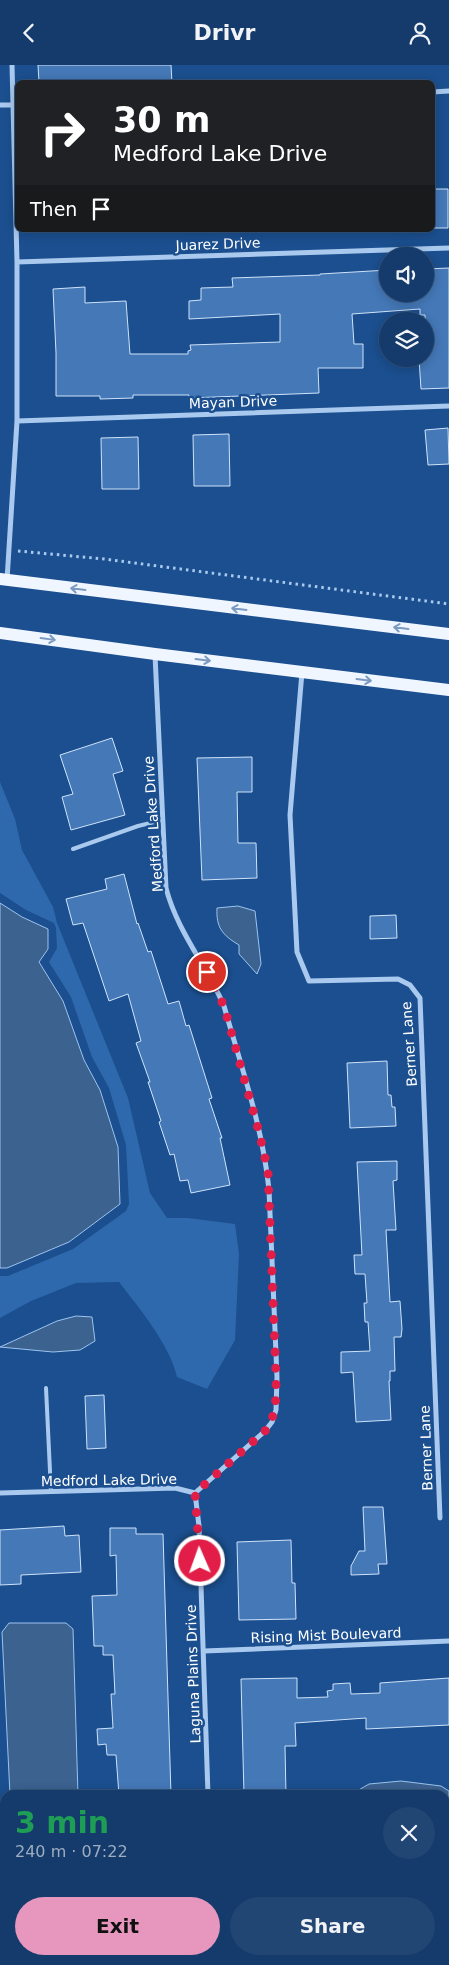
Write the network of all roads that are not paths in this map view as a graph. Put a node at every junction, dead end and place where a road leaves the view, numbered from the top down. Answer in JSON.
{"nodes":[{"id":1,"x":12,"y":65,"type":"edge"},
{"id":2,"x":449,"y":91,"type":"edge"},
{"id":3,"x":435,"y":92,"type":"edge"},
{"id":4,"x":0,"y":105,"type":"edge"},
{"id":5,"x":15,"y":105,"type":"edge"},
{"id":6,"x":17,"y":232,"type":"edge"},
{"id":7,"x":449,"y":248,"type":"edge"},
{"id":8,"x":17,"y":262,"type":"junction"},
{"id":9,"x":449,"y":406,"type":"edge"},
{"id":10,"x":17,"y":421,"type":"junction"},
{"id":11,"x":2,"y":582,"type":"edge"},
{"id":12,"x":0,"y":633,"type":"edge"},
{"id":13,"x":449,"y":634,"type":"edge"},
{"id":14,"x":155,"y":654,"type":"junction"},
{"id":15,"x":302,"y":672,"type":"junction"},
{"id":16,"x":449,"y":690,"type":"edge"},
{"id":17,"x":164,"y":820,"type":"junction"},
{"id":18,"x":73,"y":849,"type":"dead end"},
{"id":19,"x":46,"y":1388,"type":"dead end"},
{"id":20,"x":51,"y":1492,"type":"junction"},
{"id":21,"x":0,"y":1493,"type":"edge"},
{"id":22,"x":195,"y":1493,"type":"junction"},
{"id":23,"x":440,"y":1518,"type":"dead end"},
{"id":24,"x":449,"y":1641,"type":"edge"},
{"id":25,"x":204,"y":1651,"type":"junction"},
{"id":26,"x":208,"y":1790,"type":"edge"}],
"edges":[{"from":1,"to":5,"type":"street"},
{"from":2,"to":3,"type":"street"},
{"from":4,"to":5,"type":"street"},
{"from":6,"to":8,"type":"street"},
{"from":7,"to":8,"type":"street","name":"Juarez Drive"},
{"from":8,"to":10,"type":"street"},
{"from":9,"to":10,"type":"street","name":"Mayan Drive"},
{"from":10,"to":11,"type":"street"},
{"from":13,"to":11,"type":"main road","one_way":true},
{"from":12,"to":14,"type":"main road","one_way":true},
{"from":14,"to":15,"type":"main road","one_way":true},
{"from":14,"to":17,"type":"street","name":"Medford Lake Drive"},
{"from":15,"to":16,"type":"main road","one_way":true},
{"from":15,"to":23,"type":"street","name":"Berner Lane"},
{"from":17,"to":18,"type":"lane"},
{"from":17,"to":22,"type":"street","name":"Medford Lake Drive"},
{"from":19,"to":20,"type":"lane"},
{"from":20,"to":21,"type":"street","name":"Medford Lake Drive"},
{"from":20,"to":22,"type":"street","name":"Medford Lake Drive"},
{"from":22,"to":25,"type":"street","name":"Laguna Plains Drive"},
{"from":24,"to":25,"type":"street","name":"Rising Mist Boulevard"},
{"from":25,"to":26,"type":"street","name":"Laguna Plains Drive"}]}
